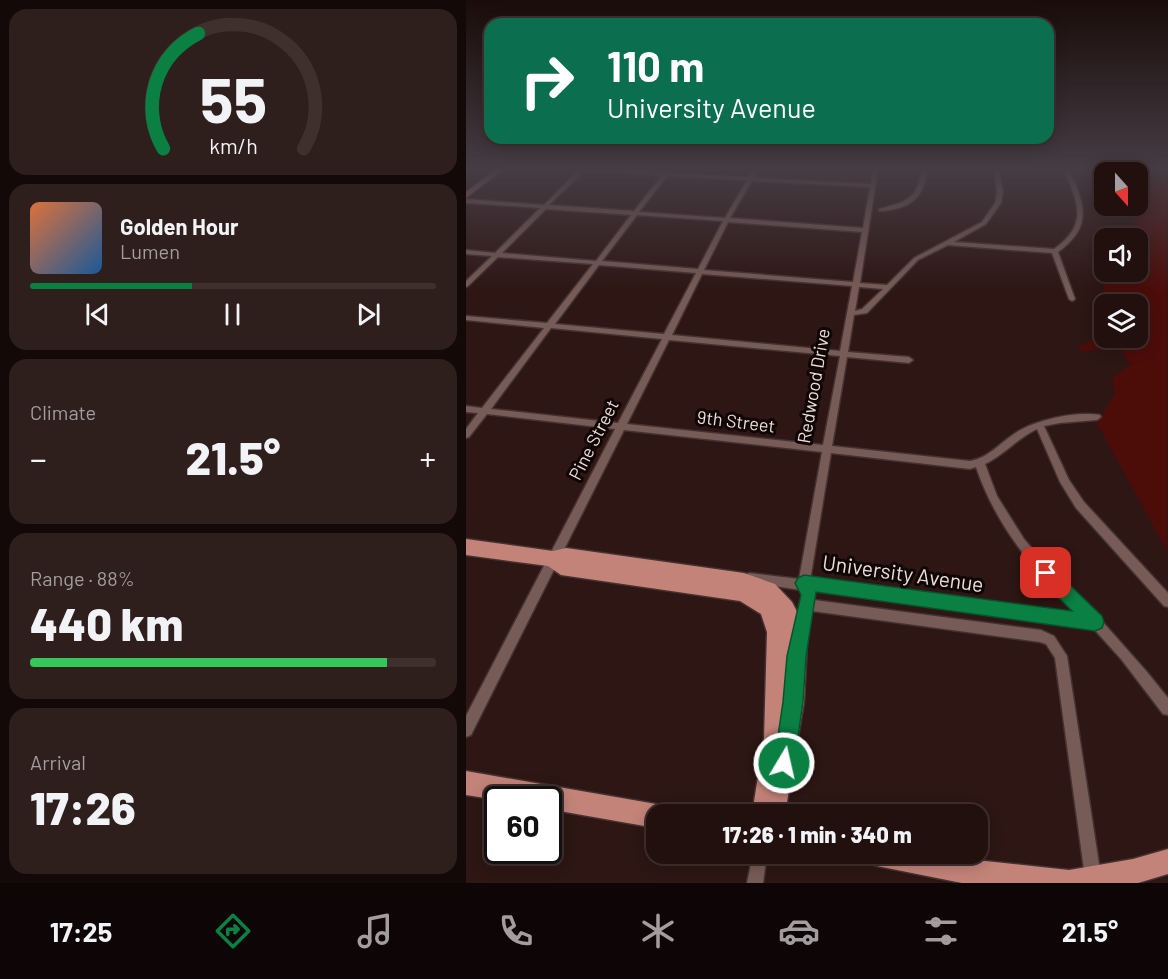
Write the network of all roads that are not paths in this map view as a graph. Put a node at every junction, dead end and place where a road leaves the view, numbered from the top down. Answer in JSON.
{"nodes":[{"id":1,"x":542,"y":210,"type":"edge"},
{"id":2,"x":600,"y":210,"type":"edge"},
{"id":3,"x":638,"y":210,"type":"edge"},
{"id":4,"x":732,"y":210,"type":"edge"},
{"id":5,"x":869,"y":210,"type":"edge"},
{"id":6,"x":994,"y":210,"type":"edge"},
{"id":7,"x":1081,"y":210,"type":"edge"},
{"id":8,"x":636,"y":213,"type":"junction"},
{"id":9,"x":727,"y":219,"type":"junction"},
{"id":10,"x":865,"y":230,"type":"junction"},
{"id":11,"x":948,"y":243,"type":"junction"},
{"id":12,"x":1055,"y":251,"type":"junction"},
{"id":13,"x":466,"y":252,"type":"edge"},
{"id":14,"x":497,"y":254,"type":"junction"},
{"id":15,"x":599,"y":263,"type":"junction"},
{"id":16,"x":701,"y":270,"type":"junction"},
{"id":17,"x":857,"y":283,"type":"junction"},
{"id":18,"x":466,"y":285,"type":"edge"},
{"id":19,"x":888,"y":287,"type":"junction"},
{"id":20,"x":1072,"y":299,"type":"dead end"},
{"id":21,"x":850,"y":314,"type":"junction"},
{"id":22,"x":466,"y":318,"type":"edge"},
{"id":23,"x":549,"y":326,"type":"junction"},
{"id":24,"x":667,"y":337,"type":"junction"},
{"id":25,"x":845,"y":353,"type":"junction"},
{"id":26,"x":909,"y":360,"type":"dead end"},
{"id":27,"x":466,"y":409,"type":"edge"},
{"id":28,"x":483,"y":411,"type":"junction"},
{"id":29,"x":1097,"y":417,"type":"dead end"},
{"id":30,"x":1039,"y":424,"type":"junction"},
{"id":31,"x":622,"y":425,"type":"junction"},
{"id":32,"x":466,"y":435,"type":"edge"},
{"id":33,"x":827,"y":449,"type":"junction"},
{"id":34,"x":980,"y":464,"type":"junction"},
{"id":35,"x":466,"y":547,"type":"edge"},
{"id":36,"x":553,"y":559,"type":"junction"},
{"id":37,"x":704,"y":575,"type":"junction"},
{"id":38,"x":804,"y":583,"type":"junction"},
{"id":39,"x":1168,"y":602,"type":"edge"},
{"id":40,"x":802,"y":612,"type":"junction"},
{"id":41,"x":772,"y":615,"type":"junction"},
{"id":42,"x":1095,"y":622,"type":"junction"},
{"id":43,"x":1168,"y":709,"type":"edge"},
{"id":44,"x":466,"y":730,"type":"edge"},
{"id":45,"x":466,"y":783,"type":"edge"},
{"id":46,"x":765,"y":804,"type":"edge"},
{"id":47,"x":777,"y":804,"type":"edge"},
{"id":48,"x":646,"y":814,"type":"edge"},
{"id":49,"x":1168,"y":861,"type":"edge"},
{"id":50,"x":758,"y":864,"type":"edge"},
{"id":51,"x":929,"y":864,"type":"edge"},
{"id":52,"x":976,"y":873,"type":"junction"},
{"id":53,"x":1093,"y":880,"type":"junction"},
{"id":54,"x":755,"y":883,"type":"edge"},
{"id":55,"x":999,"y":883,"type":"edge"}],
"edges":[{"from":1,"to":14,"type":"street"},
{"from":2,"to":8,"type":"street"},
{"from":3,"to":8,"type":"street"},
{"from":4,"to":9,"type":"street","name":"Pine Street"},
{"from":5,"to":10,"type":"street","name":"Redwood Drive"},
{"from":6,"to":11,"type":"street"},
{"from":7,"to":12,"type":"street"},
{"from":8,"to":9,"type":"street"},
{"from":8,"to":15,"type":"street"},
{"from":9,"to":10,"type":"street"},
{"from":9,"to":16,"type":"street","name":"Pine Street"},
{"from":10,"to":17,"type":"street","name":"Redwood Drive"},
{"from":11,"to":12,"type":"street"},
{"from":11,"to":19,"type":"street"},
{"from":12,"to":20,"type":"street"},
{"from":13,"to":14,"type":"street"},
{"from":14,"to":15,"type":"street"},
{"from":14,"to":18,"type":"street"},
{"from":15,"to":16,"type":"street"},
{"from":15,"to":23,"type":"street"},
{"from":16,"to":17,"type":"street"},
{"from":16,"to":24,"type":"street","name":"Pine Street"},
{"from":17,"to":19,"type":"street"},
{"from":17,"to":21,"type":"street","name":"Redwood Drive"},
{"from":19,"to":21,"type":"street"},
{"from":21,"to":25,"type":"street","name":"Redwood Drive"},
{"from":22,"to":23,"type":"street"},
{"from":23,"to":24,"type":"street"},
{"from":23,"to":28,"type":"street"},
{"from":24,"to":25,"type":"street"},
{"from":24,"to":31,"type":"street","name":"Pine Street"},
{"from":25,"to":26,"type":"street"},
{"from":25,"to":33,"type":"street","name":"Redwood Drive"},
{"from":27,"to":28,"type":"street","name":"9th Street"},
{"from":28,"to":31,"type":"street","name":"9th Street"},
{"from":28,"to":32,"type":"street"},
{"from":29,"to":30,"type":"street"},
{"from":30,"to":34,"type":"street"},
{"from":30,"to":39,"type":"street"},
{"from":31,"to":33,"type":"street","name":"9th Street"},
{"from":31,"to":36,"type":"street","name":"Pine Street"},
{"from":33,"to":34,"type":"street","name":"9th Street"},
{"from":33,"to":38,"type":"street","name":"Redwood Drive"},
{"from":34,"to":42,"type":"street"},
{"from":35,"to":36,"type":"main road","name":"University Avenue"},
{"from":36,"to":37,"type":"main road","name":"University Avenue"},
{"from":36,"to":41,"type":"main road","name":"University Avenue"},
{"from":36,"to":44,"type":"street","name":"Pine Street"},
{"from":37,"to":38,"type":"street","name":"University Avenue"},
{"from":37,"to":40,"type":"main road","name":"University Avenue"},
{"from":38,"to":40,"type":"street","name":"Redwood Drive"},
{"from":38,"to":42,"type":"street","name":"University Avenue"},
{"from":40,"to":41,"type":"street"},
{"from":40,"to":47,"type":"main road","name":"Redwood Drive"},
{"from":40,"to":53,"type":"street"},
{"from":41,"to":46,"type":"main road"},
{"from":42,"to":43,"type":"street"},
{"from":45,"to":48,"type":"main road"},
{"from":49,"to":53,"type":"main road"},
{"from":50,"to":54,"type":"street"},
{"from":51,"to":52,"type":"main road"},
{"from":52,"to":53,"type":"main road"},
{"from":52,"to":55,"type":"street"}]}
